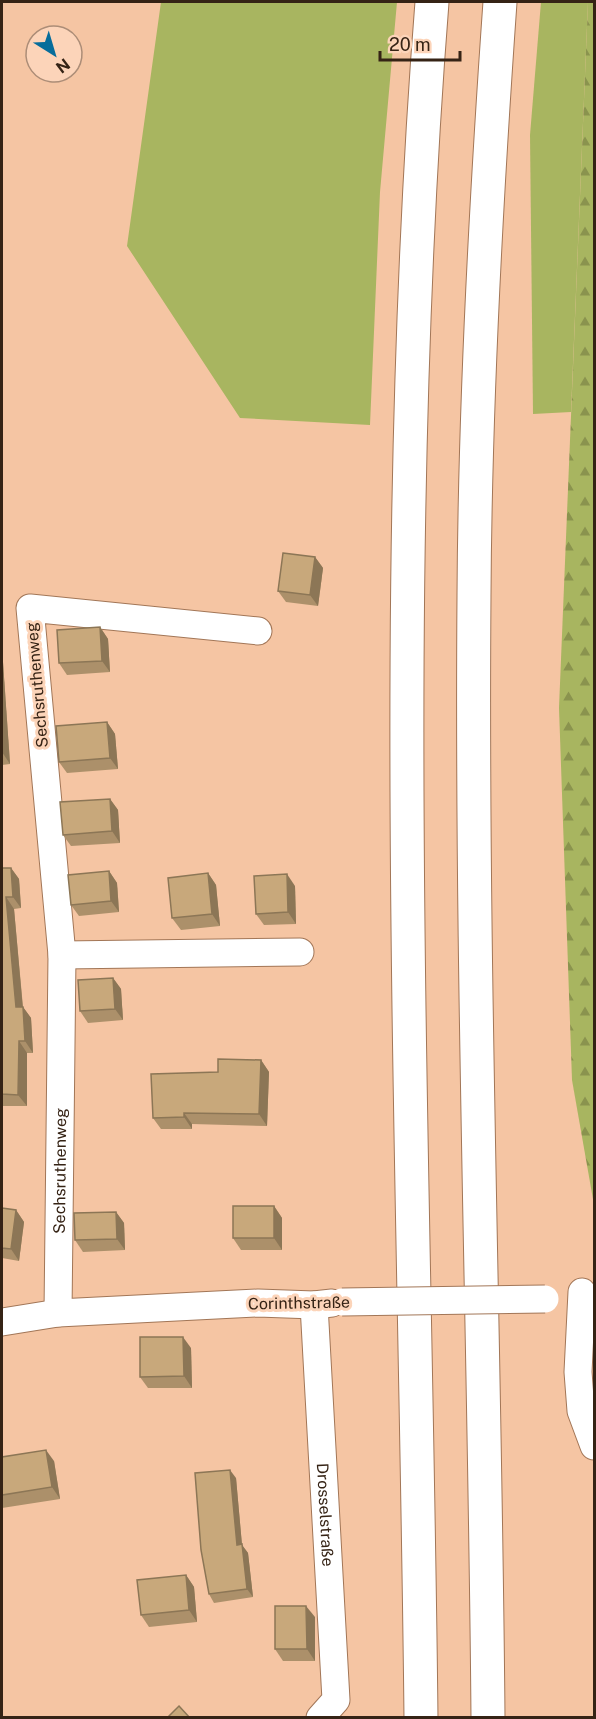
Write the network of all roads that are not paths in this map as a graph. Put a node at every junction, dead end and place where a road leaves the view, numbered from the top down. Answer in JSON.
{"nodes":[{"id":1,"x":432,"y":2,"type":"edge"},
{"id":2,"x":500,"y":2,"type":"edge"},
{"id":3,"x":258,"y":631,"type":"dead end"},
{"id":4,"x":300,"y":951,"type":"dead end"},
{"id":5,"x":62,"y":955,"type":"junction"},
{"id":6,"x":588,"y":1289,"type":"edge"},
{"id":7,"x":314,"y":1305,"type":"junction"},
{"id":8,"x":58,"y":1313,"type":"junction"},
{"id":9,"x":2,"y":1322,"type":"edge"},
{"id":10,"x":594,"y":1446,"type":"edge"},
{"id":11,"x":320,"y":1718,"type":"edge"},
{"id":12,"x":421,"y":1718,"type":"edge"},
{"id":13,"x":488,"y":1718,"type":"edge"}],
"edges":[{"from":1,"to":12,"type":"highway"},
{"from":2,"to":13,"type":"highway"},
{"from":3,"to":5,"type":"street","name":"Sechsruthenweg"},
{"from":4,"to":5,"type":"street"},
{"from":5,"to":8,"type":"street","name":"Sechsruthenweg"},
{"from":6,"to":7,"type":"street","name":"Corinthstraße","bridge":true},
{"from":6,"to":10,"type":"street"},
{"from":7,"to":8,"type":"street","name":"Corinthstraße"},
{"from":7,"to":11,"type":"street","name":"Drosselstraße"},
{"from":8,"to":9,"type":"street","name":"Corinthstraße"}]}
